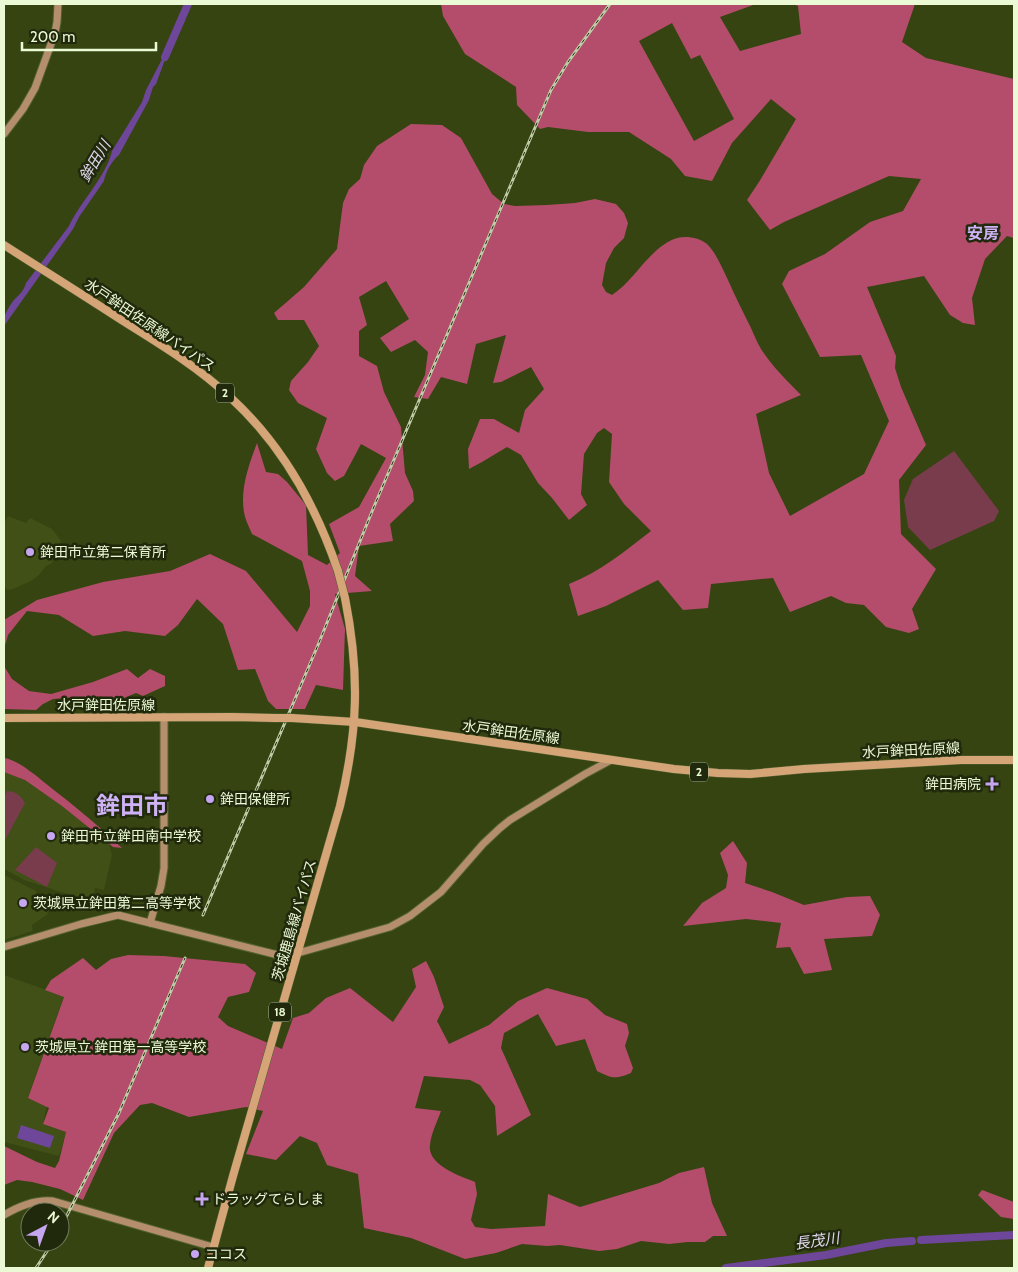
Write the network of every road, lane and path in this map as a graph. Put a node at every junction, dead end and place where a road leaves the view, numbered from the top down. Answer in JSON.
{"nodes":[{"id":1,"x":58,"y":4,"type":"edge"},
{"id":2,"x":4,"y":134,"type":"edge"},
{"id":3,"x":4,"y":245,"type":"edge"},
{"id":4,"x":164,"y":717,"type":"junction"},
{"id":5,"x":4,"y":718,"type":"edge"},
{"id":6,"x":355,"y":722,"type":"junction"},
{"id":7,"x":611,"y":760,"type":"junction"},
{"id":8,"x":1014,"y":760,"type":"edge"},
{"id":9,"x":150,"y":923,"type":"junction"},
{"id":10,"x":4,"y":947,"type":"edge"},
{"id":11,"x":298,"y":953,"type":"junction"},
{"id":12,"x":4,"y":1215,"type":"edge"},
{"id":13,"x":213,"y":1247,"type":"junction"},
{"id":14,"x":208,"y":1268,"type":"edge"}],
"edges":[{"from":1,"to":2,"type":"street"},
{"from":3,"to":6,"type":"main road","name":"水戸鉾田佐原線バイパス","number":"2","bridge":true},
{"from":4,"to":5,"type":"main road","name":"水戸鉾田佐原線","number":"2"},
{"from":4,"to":6,"type":"main road","name":"水戸鉾田佐原線","number":"2","bridge":true},
{"from":4,"to":9,"type":"street"},
{"from":6,"to":7,"type":"main road","name":"水戸鉾田佐原線","number":"2"},
{"from":6,"to":11,"type":"main road","name":"茨城鹿島線バイパス","number":"18"},
{"from":7,"to":8,"type":"main road","name":"水戸鉾田佐原線","number":"2"},
{"from":7,"to":11,"type":"street"},
{"from":9,"to":10,"type":"street"},
{"from":9,"to":11,"type":"street"},
{"from":11,"to":13,"type":"main road","name":"茨城鹿島線バイパス","number":"18"},
{"from":12,"to":13,"type":"street"},
{"from":13,"to":14,"type":"main road","name":"茨城鹿島線バイパス","number":"18"}]}
